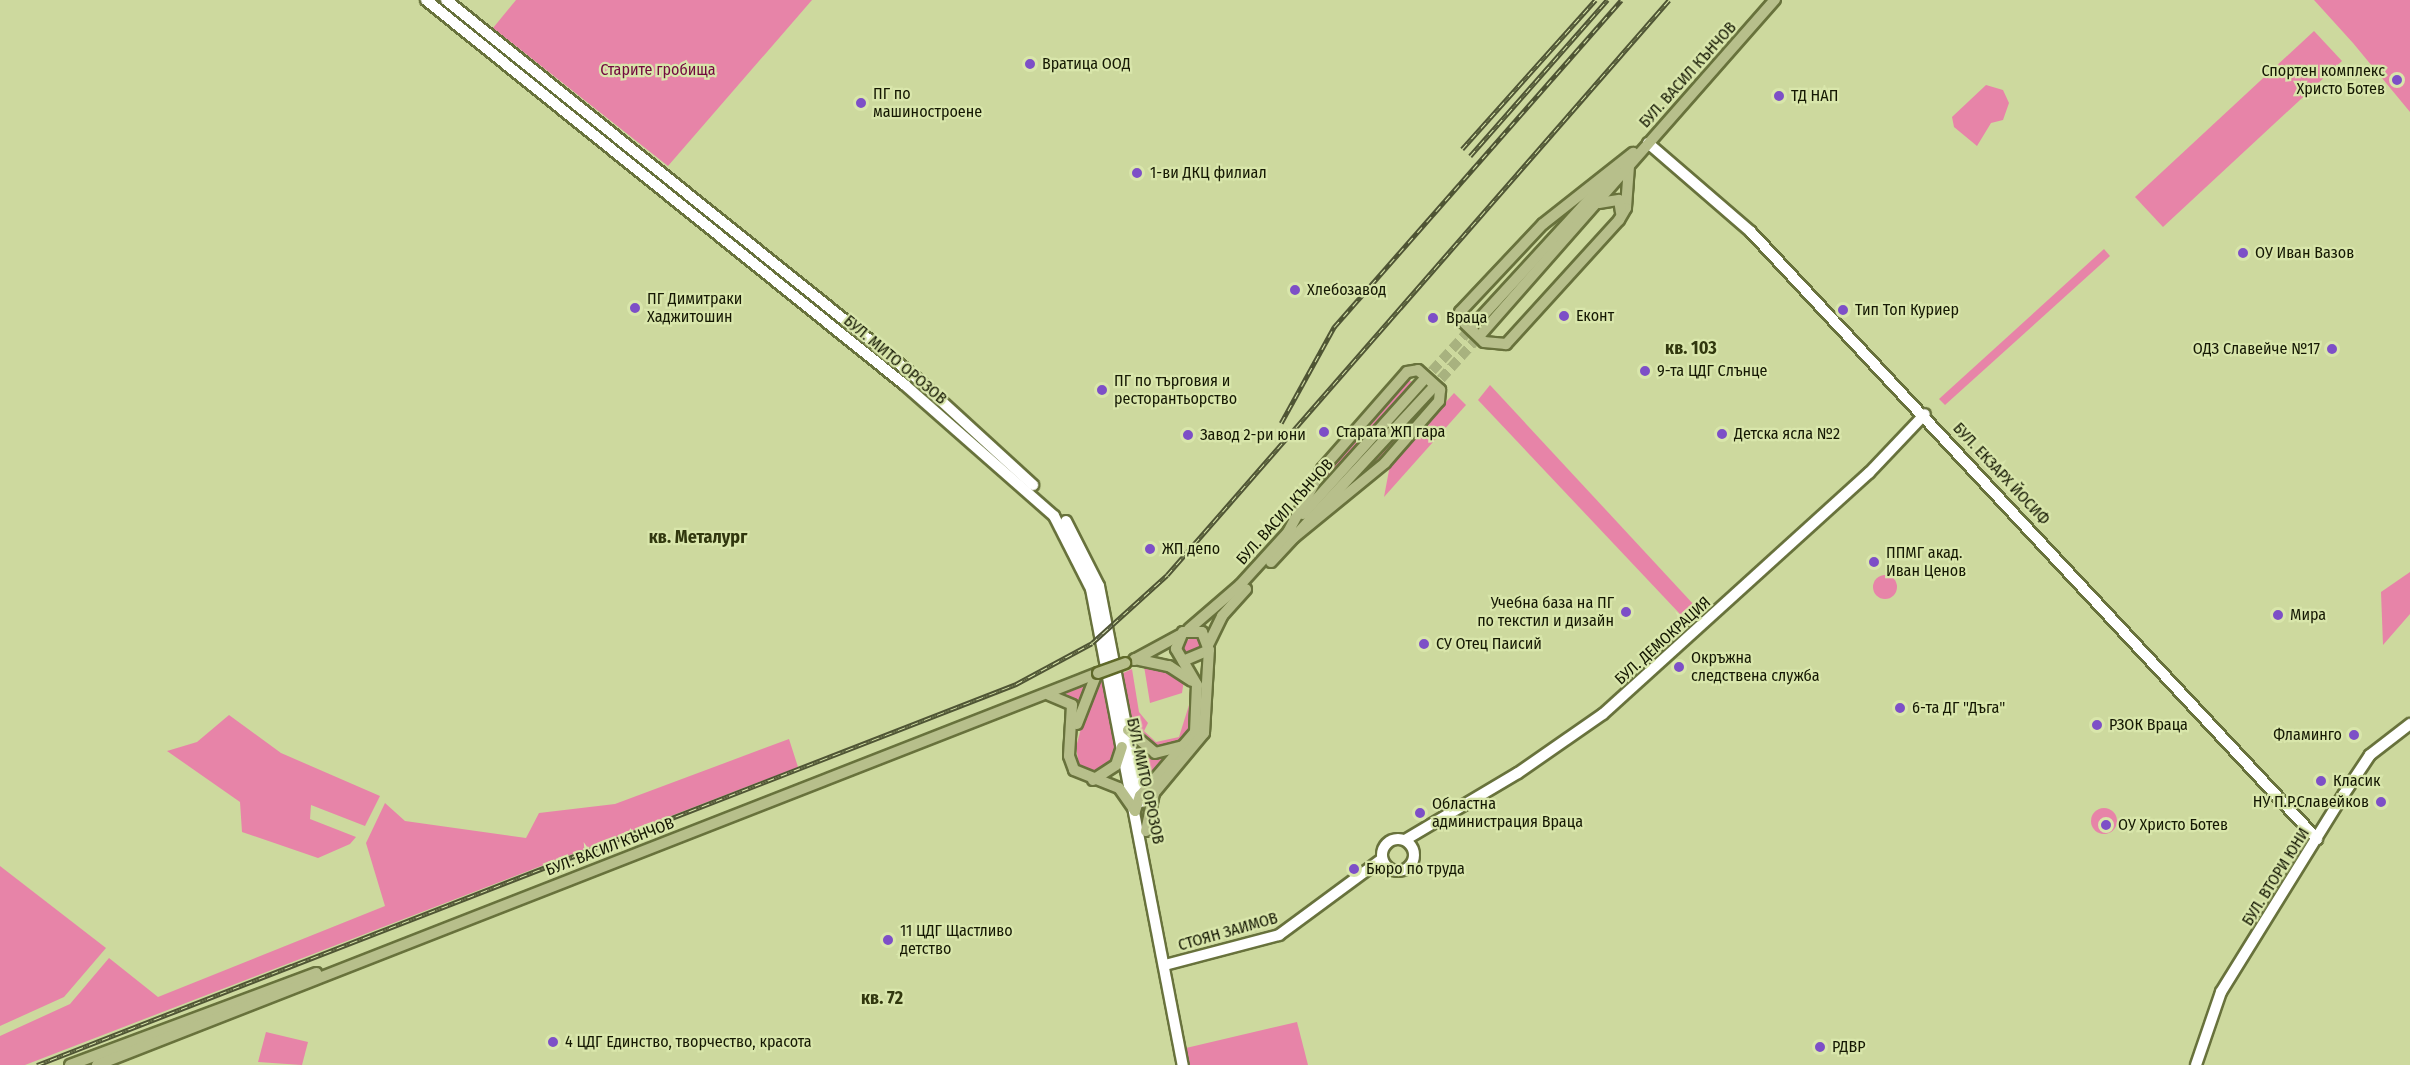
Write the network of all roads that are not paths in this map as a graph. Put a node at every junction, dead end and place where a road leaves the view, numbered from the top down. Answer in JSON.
{"nodes":[{"id":1,"x":426,"y":0,"type":"edge"},
{"id":2,"x":446,"y":0,"type":"edge"},
{"id":3,"x":1775,"y":0,"type":"edge"},
{"id":4,"x":1648,"y":143,"type":"junction"},
{"id":5,"x":1633,"y":153,"type":"junction"},
{"id":6,"x":1629,"y":166,"type":"junction"},
{"id":7,"x":1594,"y":207,"type":"junction"},
{"id":8,"x":1619,"y":220,"type":"junction"},
{"id":9,"x":1422,"y":382,"type":"tunnel mouth"},
{"id":10,"x":1431,"y":390,"type":"tunnel mouth"},
{"id":11,"x":1929,"y":418,"type":"junction"},
{"id":12,"x":1290,"y":536,"type":"junction"},
{"id":13,"x":1185,"y":632,"type":"junction"},
{"id":14,"x":1209,"y":646,"type":"junction"},
{"id":15,"x":1181,"y":660,"type":"junction"},
{"id":16,"x":1130,"y":661,"type":"junction"},
{"id":17,"x":1098,"y":674,"type":"junction"},
{"id":18,"x":1197,"y":685,"type":"junction"},
{"id":19,"x":1043,"y":695,"type":"junction"},
{"id":20,"x":2410,"y":724,"type":"edge"},
{"id":21,"x":1128,"y":730,"type":"junction"},
{"id":22,"x":1195,"y":732,"type":"junction"},
{"id":23,"x":1122,"y":747,"type":"junction"},
{"id":24,"x":1069,"y":750,"type":"junction"},
{"id":25,"x":1092,"y":780,"type":"junction"},
{"id":26,"x":1140,"y":796,"type":"junction"},
{"id":27,"x":1135,"y":811,"type":"junction"},
{"id":28,"x":1146,"y":831,"type":"junction"},
{"id":29,"x":2318,"y":839,"type":"junction"},
{"id":30,"x":1405,"y":840,"type":"junction"},
{"id":31,"x":1382,"y":859,"type":"junction"},
{"id":32,"x":1148,"y":868,"type":"junction"},
{"id":33,"x":382,"y":951,"type":"junction"},
{"id":34,"x":1165,"y":965,"type":"junction"},
{"id":35,"x":69,"y":1065,"type":"edge"},
{"id":36,"x":98,"y":1065,"type":"edge"},
{"id":37,"x":1183,"y":1065,"type":"edge"},
{"id":38,"x":2196,"y":1065,"type":"edge"}],
"edges":[{"from":1,"to":23,"type":"street","name":"БУЛ. МИТО ОРОЗОВ"},
{"from":2,"to":21,"type":"street","name":"БУЛ. МИТО ОРОЗОВ"},
{"from":3,"to":4,"type":"main road","name":"БУЛ. ВАСИЛ КЪНЧОВ"},
{"from":4,"to":5,"type":"main road","name":"БУЛ. ВАСИЛ КЪНЧОВ"},
{"from":4,"to":6,"type":"main road","name":"БУЛ. ВАСИЛ КЪНЧОВ"},
{"from":4,"to":11,"type":"street","name":"БУЛ. ЕКЗАРХ ЙОСИФ"},
{"from":5,"to":7,"type":"main road","name":"БУЛ. ВАСИЛ КЪНЧОВ"},
{"from":5,"to":8,"type":"main road"},
{"from":6,"to":7,"type":"main road","name":"БУЛ. ВАСИЛ КЪНЧОВ"},
{"from":6,"to":8,"type":"main road"},
{"from":7,"to":8,"type":"main road"},
{"from":9,"to":12,"type":"main road","name":"БУЛ. ВАСИЛ КЪНЧОВ"},
{"from":10,"to":12,"type":"main road","name":"БУЛ. ВАСИЛ КЪНЧОВ"},
{"from":11,"to":29,"type":"street","name":"БУЛ. ЕКЗАРХ ЙОСИФ"},
{"from":11,"to":30,"type":"street","name":"БУЛ. ДЕМОКРАЦИЯ"},
{"from":12,"to":12,"type":"main road"},
{"from":12,"to":13,"type":"main road","name":"БУЛ. ВАСИЛ КЪНЧОВ"},
{"from":12,"to":14,"type":"main road","name":"БУЛ. ВАСИЛ КЪНЧОВ"},
{"from":13,"to":14,"type":"main road"},
{"from":13,"to":15,"type":"main road"},
{"from":13,"to":16,"type":"main road","name":"БУЛ. ВАСИЛ КЪНЧОВ"},
{"from":14,"to":15,"type":"main road"},
{"from":14,"to":28,"type":"main road"},
{"from":15,"to":16,"type":"main road","name":"БУЛ. ВАСИЛ КЪНЧОВ"},
{"from":15,"to":18,"type":"main road"},
{"from":16,"to":17,"type":"main road","name":"БУЛ. ВАСИЛ КЪНЧОВ","bridge":true},
{"from":16,"to":18,"type":"main road"},
{"from":17,"to":19,"type":"main road","name":"БУЛ. ВАСИЛ КЪНЧОВ"},
{"from":17,"to":24,"type":"main road"},
{"from":18,"to":22,"type":"main road"},
{"from":19,"to":24,"type":"main road"},
{"from":19,"to":33,"type":"main road","name":"БУЛ. ВАСИЛ КЪНЧОВ"},
{"from":20,"to":29,"type":"street","name":"БУЛ. ВТОРИ ЮНИ"},
{"from":21,"to":22,"type":"main road"},
{"from":21,"to":26,"type":"street","name":"БУЛ. МИТО ОРОЗОВ"},
{"from":22,"to":26,"type":"main road"},
{"from":23,"to":25,"type":"main road"},
{"from":23,"to":27,"type":"street","name":"БУЛ. МИТО ОРОЗОВ"},
{"from":24,"to":25,"type":"main road"},
{"from":25,"to":27,"type":"main road"},
{"from":26,"to":27,"type":"main road"},
{"from":26,"to":28,"type":"street","name":"БУЛ. МИТО ОРОЗОВ"},
{"from":27,"to":32,"type":"street","name":"БУЛ. МИТО ОРОЗОВ"},
{"from":28,"to":32,"type":"street","name":"БУЛ. МИТО ОРОЗОВ"},
{"from":29,"to":38,"type":"street","name":"БУЛ. ВТОРИ ЮНИ"},
{"from":30,"to":31,"type":"street"},
{"from":30,"to":31,"type":"street"},
{"from":31,"to":34,"type":"street","name":"СТОЯН ЗАИМОВ"},
{"from":32,"to":34,"type":"street","name":"БУЛ. МИТО ОРОЗОВ"},
{"from":33,"to":35,"type":"main road"},
{"from":33,"to":36,"type":"main road","name":"БУЛ. ВАСИЛ КЪНЧОВ"},
{"from":34,"to":37,"type":"street","name":"БУЛ. МИТО ОРОЗОВ"}]}
